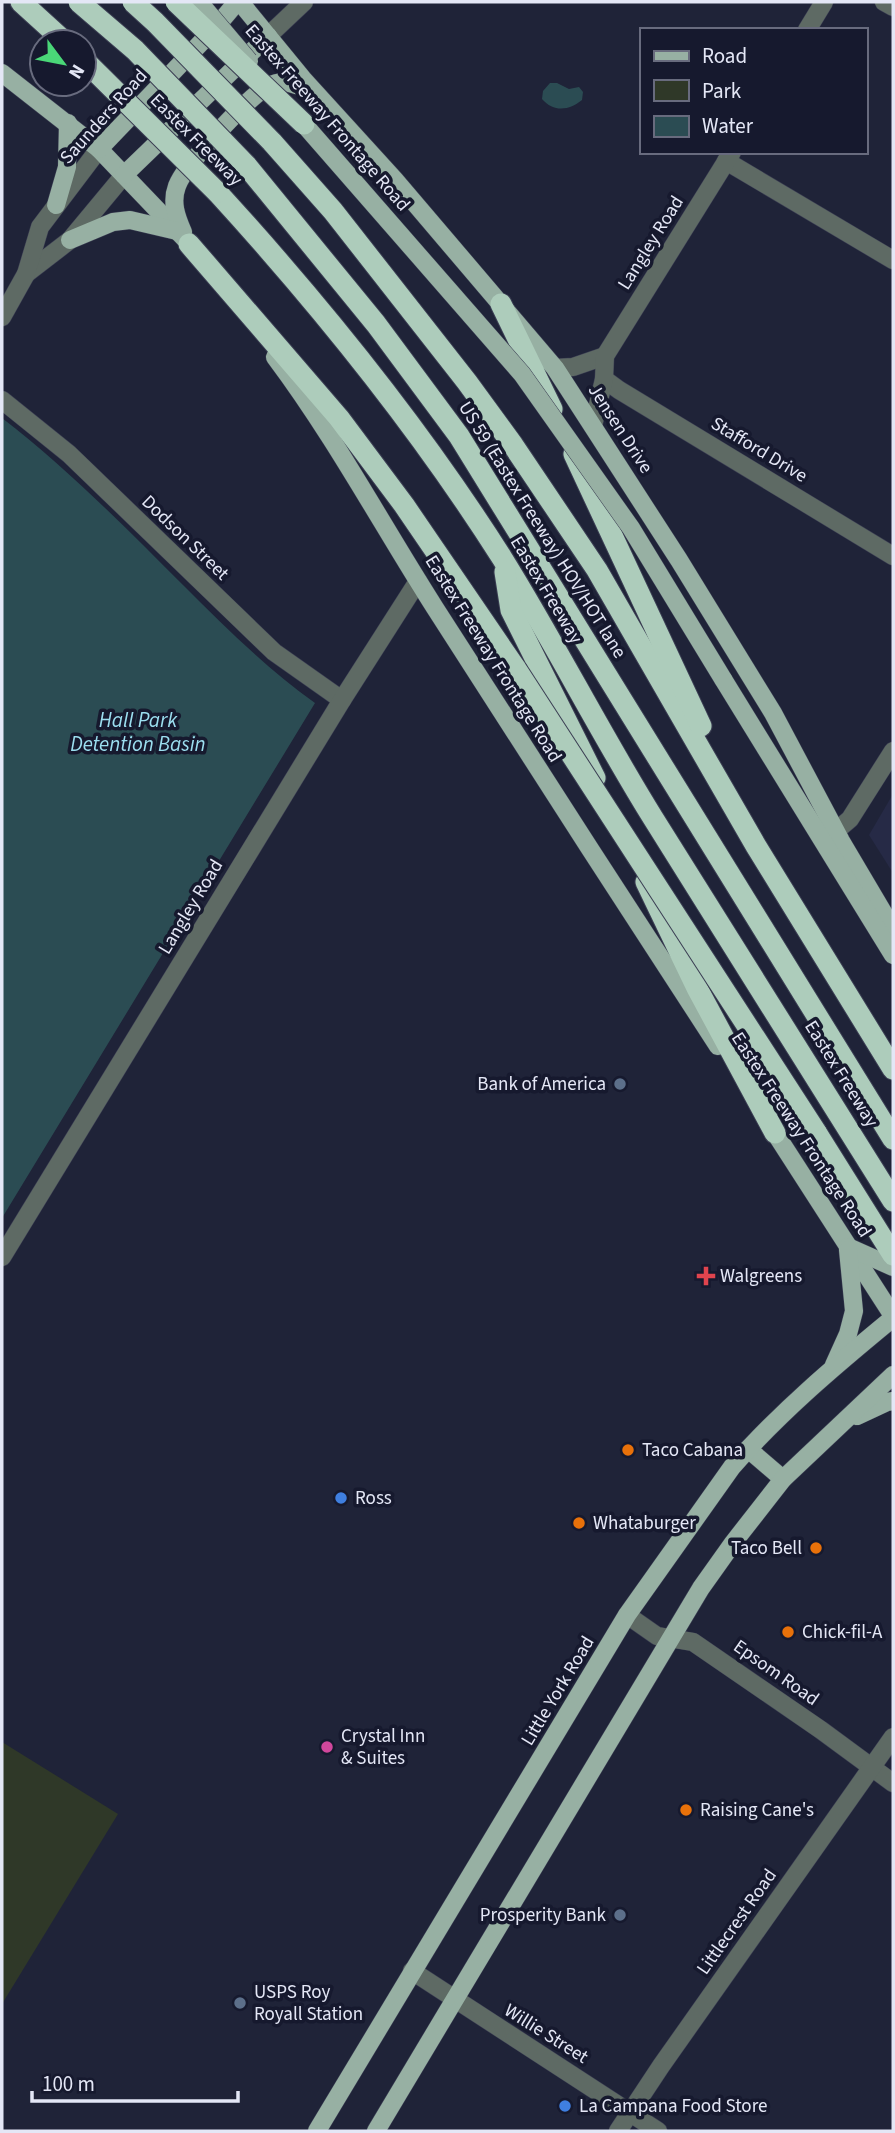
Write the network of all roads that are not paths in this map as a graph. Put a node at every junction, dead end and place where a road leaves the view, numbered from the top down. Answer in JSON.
{"nodes":[{"id":1,"x":22,"y":2,"type":"edge"},
{"id":2,"x":79,"y":2,"type":"edge"},
{"id":3,"x":133,"y":2,"type":"edge"},
{"id":4,"x":176,"y":2,"type":"edge"},
{"id":5,"x":200,"y":2,"type":"edge"},
{"id":6,"x":238,"y":2,"type":"edge"},
{"id":7,"x":304,"y":2,"type":"edge"},
{"id":8,"x":824,"y":2,"type":"edge"},
{"id":9,"x":884,"y":2,"type":"edge"},
{"id":10,"x":893,"y":7,"type":"edge"},
{"id":11,"x":215,"y":27,"type":"junction"},
{"id":12,"x":50,"y":28,"type":"edge"},
{"id":13,"x":808,"y":28,"type":"edge"},
{"id":14,"x":268,"y":36,"type":"junction"},
{"id":15,"x":2,"y":72,"type":"edge"},
{"id":16,"x":98,"y":74,"type":"edge"},
{"id":17,"x":316,"y":93,"type":"junction"},
{"id":18,"x":68,"y":123,"type":"junction"},
{"id":19,"x":304,"y":124,"type":"junction"},
{"id":20,"x":99,"y":149,"type":"junction"},
{"id":21,"x":729,"y":157,"type":"edge"},
{"id":22,"x":124,"y":175,"type":"junction"},
{"id":23,"x":56,"y":205,"type":"junction"},
{"id":24,"x":185,"y":238,"type":"junction"},
{"id":25,"x":70,"y":240,"type":"junction"},
{"id":26,"x":893,"y":260,"type":"edge"},
{"id":27,"x":26,"y":274,"type":"junction"},
{"id":28,"x":501,"y":304,"type":"junction"},
{"id":29,"x":2,"y":317,"type":"edge"},
{"id":30,"x":606,"y":356,"type":"junction"},
{"id":31,"x":555,"y":368,"type":"junction"},
{"id":32,"x":604,"y":379,"type":"junction"},
{"id":33,"x":2,"y":400,"type":"edge"},
{"id":34,"x":593,"y":426,"type":"junction"},
{"id":35,"x":893,"y":556,"type":"edge"},
{"id":36,"x":503,"y":559,"type":"junction"},
{"id":37,"x":418,"y":581,"type":"junction"},
{"id":38,"x":342,"y":701,"type":"junction"},
{"id":39,"x":893,"y":751,"type":"edge"},
{"id":40,"x":836,"y":831,"type":"junction"},
{"id":41,"x":756,"y":846,"type":"junction"},
{"id":42,"x":893,"y":929,"type":"edge"},
{"id":43,"x":893,"y":955,"type":"edge"},
{"id":44,"x":893,"y":1069,"type":"edge"},
{"id":45,"x":775,"y":1133,"type":"junction"},
{"id":46,"x":893,"y":1139,"type":"edge"},
{"id":47,"x":893,"y":1201,"type":"edge"},
{"id":48,"x":848,"y":1247,"type":"junction"},
{"id":49,"x":893,"y":1255,"type":"edge"},
{"id":50,"x":2,"y":1257,"type":"edge"},
{"id":51,"x":893,"y":1267,"type":"edge"},
{"id":52,"x":893,"y":1317,"type":"edge"},
{"id":53,"x":834,"y":1367,"type":"junction"},
{"id":54,"x":893,"y":1375,"type":"edge"},
{"id":55,"x":893,"y":1401,"type":"edge"},
{"id":56,"x":841,"y":1424,"type":"junction"},
{"id":57,"x":748,"y":1449,"type":"junction"},
{"id":58,"x":783,"y":1479,"type":"junction"},
{"id":59,"x":627,"y":1615,"type":"junction"},
{"id":60,"x":671,"y":1638,"type":"junction"},
{"id":61,"x":893,"y":1738,"type":"edge"},
{"id":62,"x":872,"y":1768,"type":"junction"},
{"id":63,"x":893,"y":1783,"type":"edge"},
{"id":64,"x":412,"y":1971,"type":"junction"},
{"id":65,"x":454,"y":2000,"type":"junction"},
{"id":66,"x":630,"y":2112,"type":"junction"},
{"id":67,"x":317,"y":2131,"type":"edge"},
{"id":68,"x":376,"y":2131,"type":"edge"},
{"id":69,"x":618,"y":2131,"type":"edge"},
{"id":70,"x":658,"y":2131,"type":"edge"}],
"edges":[{"from":1,"to":12,"type":"highway"},
{"from":2,"to":46,"type":"highway","name":"US 59 (Eastex Freeway) HOV/HOT lane","bridge":true},
{"from":3,"to":41,"type":"highway","bridge":true},
{"from":4,"to":19,"type":"highway","bridge":true},
{"from":5,"to":11,"type":"main road"},
{"from":5,"to":19,"type":"main road","name":"Eastex Freeway Frontage Road","bridge":true},
{"from":6,"to":11,"type":"main road","name":"Saunders Road"},
{"from":6,"to":14,"type":"main road","name":"Jensen Drive"},
{"from":7,"to":14,"type":"street"},
{"from":8,"to":13,"type":"street"},
{"from":9,"to":10,"type":"street"},
{"from":11,"to":20,"type":"main road","name":"Saunders Road"},
{"from":14,"to":17,"type":"main road","name":"Jensen Drive"},
{"from":14,"to":22,"type":"main road","name":"Saunders Road"},
{"from":15,"to":18,"type":"main road","name":"Eastex Freeway Frontage Road"},
{"from":16,"to":36,"type":"highway","name":"Eastex Freeway","bridge":true},
{"from":17,"to":24,"type":"main road"},
{"from":17,"to":28,"type":"main road","name":"Jensen Drive"},
{"from":18,"to":20,"type":"main road","name":"Eastex Freeway Frontage Road"},
{"from":18,"to":23,"type":"main road"},
{"from":19,"to":43,"type":"main road","name":"Eastex Freeway Frontage Road","bridge":true},
{"from":20,"to":22,"type":"main road","name":"Eastex Freeway Frontage Road"},
{"from":20,"to":23,"type":"street","name":"Saunders Road"},
{"from":21,"to":26,"type":"street"},
{"from":21,"to":30,"type":"street","name":"Langley Road"},
{"from":22,"to":24,"type":"main road","name":"Eastex Freeway Frontage Road"},
{"from":22,"to":25,"type":"street","name":"Saunders Road"},
{"from":23,"to":27,"type":"street","name":"Saunders Road"},
{"from":24,"to":25,"type":"main road"},
{"from":24,"to":37,"type":"main road","name":"Eastex Freeway Frontage Road"},
{"from":24,"to":49,"type":"highway","bridge":true},
{"from":25,"to":27,"type":"street","name":"Saunders Road"},
{"from":27,"to":29,"type":"street","name":"Saunders Road"},
{"from":28,"to":31,"type":"main road","name":"Jensen Drive"},
{"from":28,"to":41,"type":"highway"},
{"from":30,"to":31,"type":"street"},
{"from":30,"to":32,"type":"street","name":"Langley Road"},
{"from":31,"to":34,"type":"main road","name":"Jensen Drive"},
{"from":32,"to":34,"type":"street","name":"Langley Road"},
{"from":32,"to":35,"type":"street","name":"Stafford Drive"},
{"from":33,"to":38,"type":"street","name":"Dodson Street"},
{"from":34,"to":40,"type":"main road","name":"Jensen Drive"},
{"from":36,"to":45,"type":"highway"},
{"from":36,"to":47,"type":"highway","name":"Eastex Freeway"},
{"from":37,"to":38,"type":"street","name":"Langley Road"},
{"from":37,"to":45,"type":"main road","name":"Eastex Freeway Frontage Road"},
{"from":38,"to":50,"type":"street","name":"Langley Road"},
{"from":39,"to":40,"type":"street"},
{"from":40,"to":42,"type":"main road","name":"Jensen Drive"},
{"from":41,"to":44,"type":"highway"},
{"from":45,"to":48,"type":"main road","name":"Eastex Freeway Frontage Road"},
{"from":48,"to":51,"type":"main road"},
{"from":48,"to":52,"type":"main road","name":"Eastex Freeway Frontage Road"},
{"from":48,"to":53,"type":"main road"},
{"from":52,"to":53,"type":"main road","name":"Little York Road"},
{"from":53,"to":57,"type":"main road","name":"Little York Road"},
{"from":54,"to":56,"type":"main road"},
{"from":55,"to":56,"type":"main road"},
{"from":56,"to":58,"type":"main road"},
{"from":57,"to":58,"type":"main road"},
{"from":57,"to":59,"type":"main road","name":"Little York Road"},
{"from":58,"to":60,"type":"main road"},
{"from":59,"to":60,"type":"street","name":"Epsom Road"},
{"from":59,"to":64,"type":"main road","name":"Little York Road"},
{"from":60,"to":62,"type":"street","name":"Epsom Road"},
{"from":60,"to":65,"type":"main road"},
{"from":61,"to":62,"type":"street","name":"Littlecrest Road"},
{"from":62,"to":63,"type":"street","name":"Epsom Road"},
{"from":62,"to":66,"type":"street","name":"Littlecrest Road"},
{"from":64,"to":65,"type":"street","name":"Willie Street"},
{"from":64,"to":67,"type":"main road","name":"Little York Road"},
{"from":65,"to":66,"type":"street","name":"Willie Street"},
{"from":65,"to":68,"type":"main road"},
{"from":66,"to":69,"type":"street","name":"Littlecrest Road"},
{"from":66,"to":70,"type":"street","name":"Willie Street"}]}
